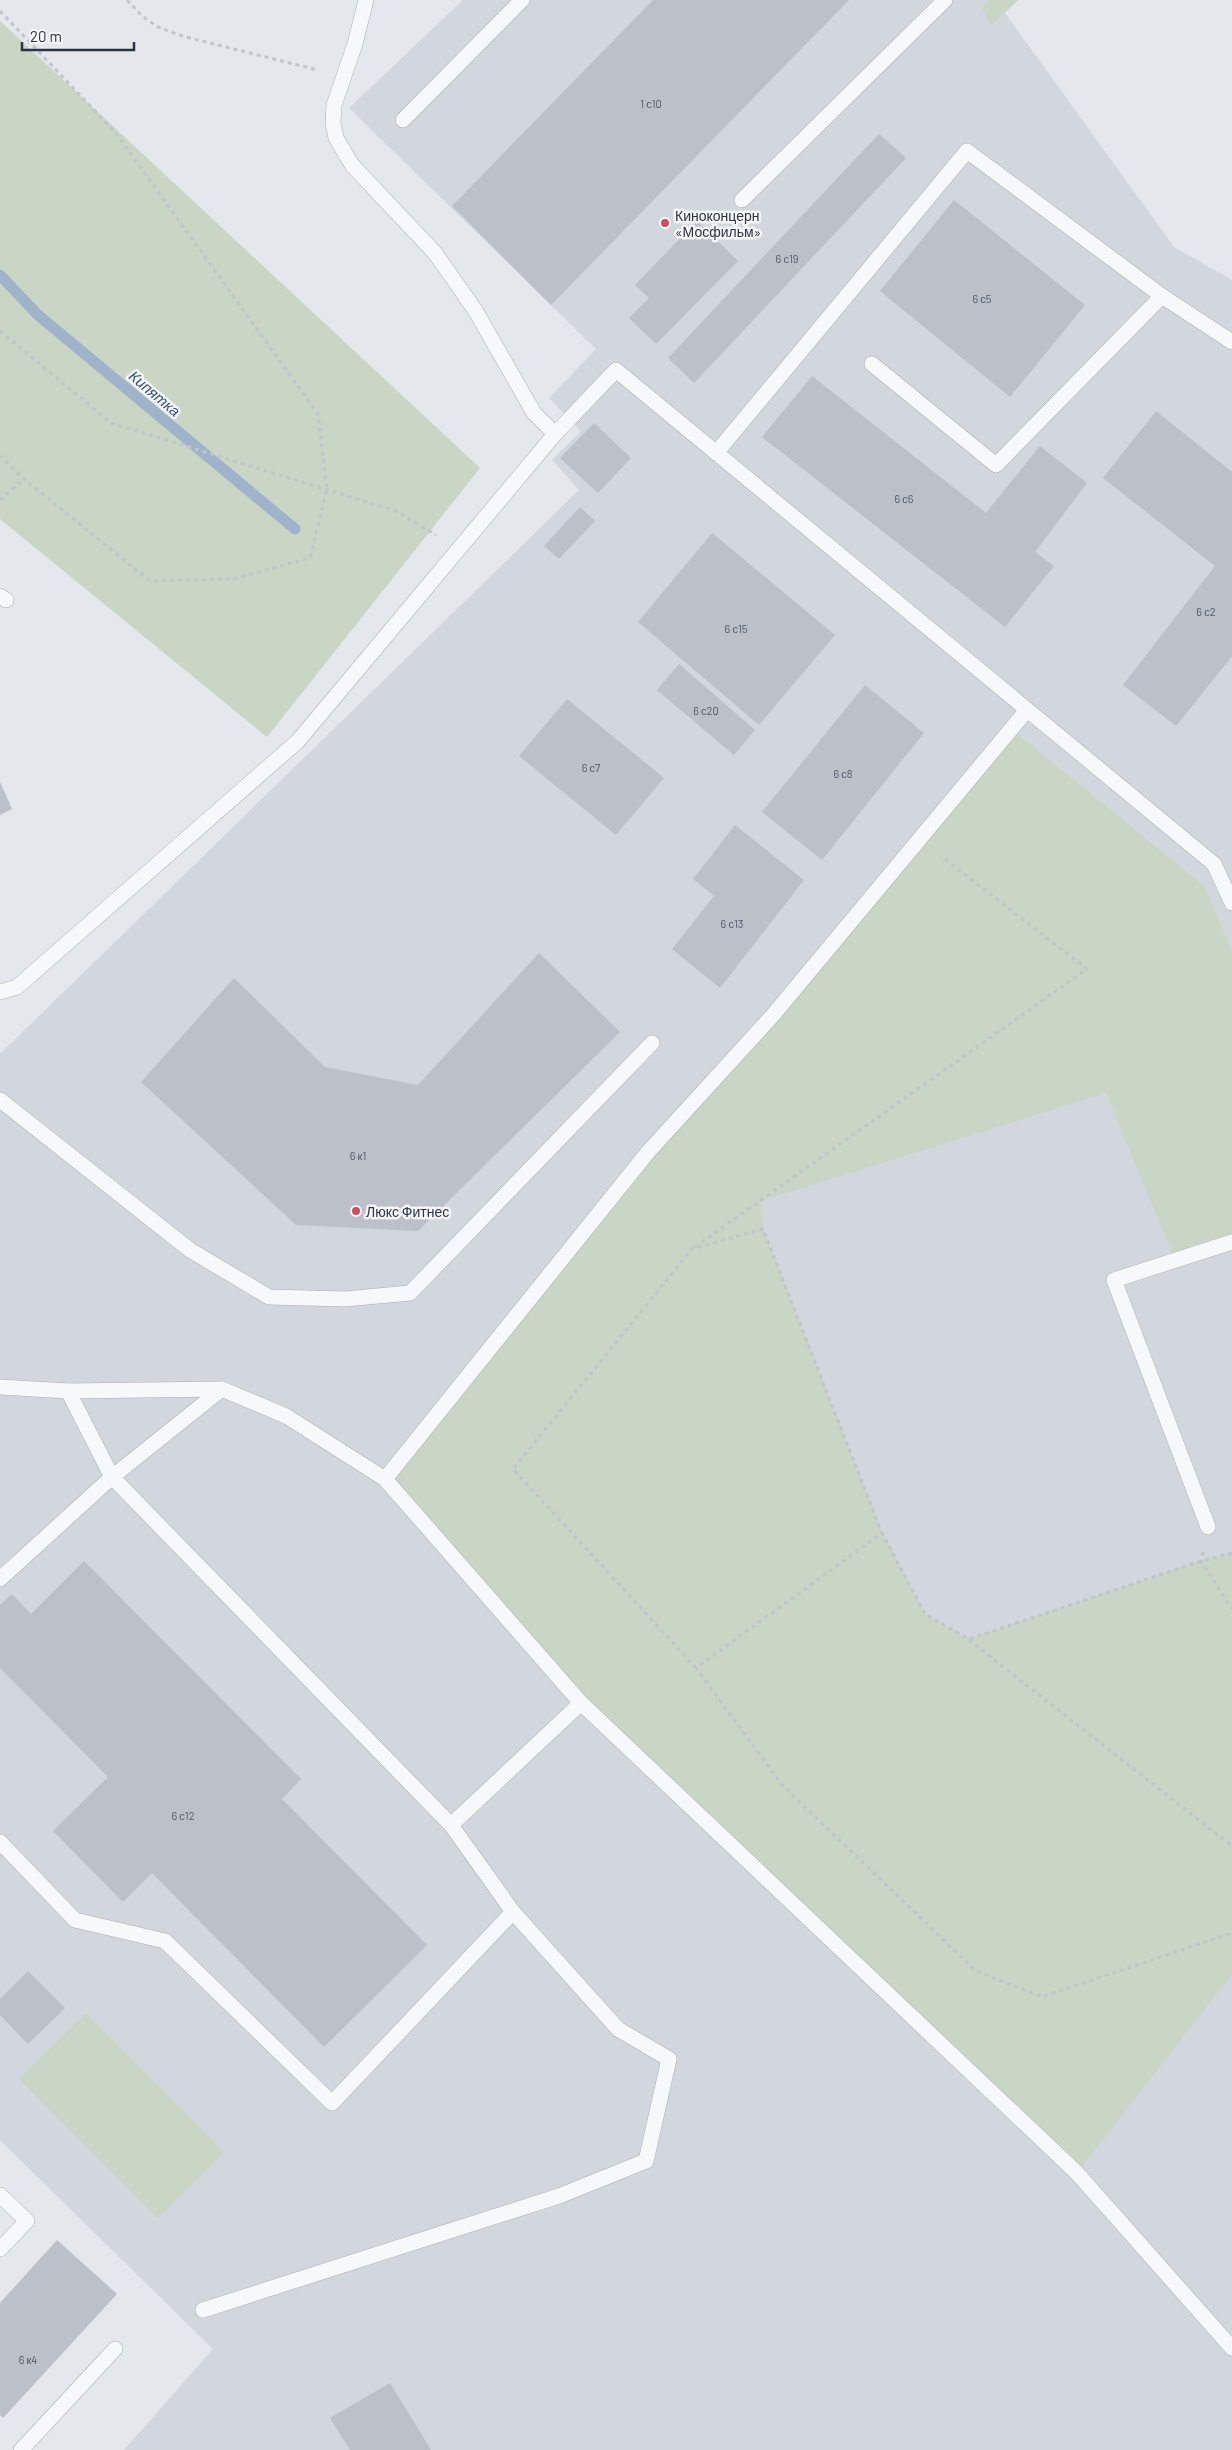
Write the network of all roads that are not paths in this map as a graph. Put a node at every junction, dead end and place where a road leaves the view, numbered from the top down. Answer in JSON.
{"nodes":[{"id":1,"x":366,"y":0,"type":"edge"},
{"id":2,"x":522,"y":0,"type":"edge"},
{"id":3,"x":945,"y":0,"type":"edge"},
{"id":4,"x":403,"y":120,"type":"dead end"},
{"id":5,"x":742,"y":200,"type":"dead end"},
{"id":6,"x":1162,"y":296,"type":"junction"},
{"id":7,"x":1232,"y":342,"type":"edge"},
{"id":8,"x":872,"y":364,"type":"dead end"},
{"id":9,"x":555,"y":434,"type":"junction"},
{"id":10,"x":716,"y":453,"type":"junction"},
{"id":11,"x":1027,"y":710,"type":"junction"},
{"id":12,"x":1232,"y":903,"type":"edge"},
{"id":13,"x":0,"y":992,"type":"edge"},
{"id":14,"x":652,"y":1043,"type":"dead end"},
{"id":15,"x":0,"y":1100,"type":"edge"},
{"id":16,"x":1232,"y":1242,"type":"edge"},
{"id":17,"x":0,"y":1387,"type":"edge"},
{"id":18,"x":222,"y":1389,"type":"junction"},
{"id":19,"x":68,"y":1391,"type":"junction"},
{"id":20,"x":112,"y":1477,"type":"junction"},
{"id":21,"x":385,"y":1478,"type":"junction"},
{"id":22,"x":1208,"y":1527,"type":"dead end"},
{"id":23,"x":0,"y":1579,"type":"edge"},
{"id":24,"x":581,"y":1703,"type":"junction"},
{"id":25,"x":451,"y":1825,"type":"junction"},
{"id":26,"x":0,"y":1842,"type":"edge"},
{"id":27,"x":513,"y":1912,"type":"junction"},
{"id":28,"x":0,"y":2195,"type":"edge"},
{"id":29,"x":0,"y":2249,"type":"edge"},
{"id":30,"x":203,"y":2310,"type":"dead end"},
{"id":31,"x":1232,"y":2348,"type":"edge"},
{"id":32,"x":115,"y":2349,"type":"dead end"},
{"id":33,"x":21,"y":2450,"type":"edge"}],
"edges":[{"from":1,"to":9,"type":"lane"},
{"from":2,"to":4,"type":"lane"},
{"from":3,"to":5,"type":"lane"},
{"from":6,"to":7,"type":"lane"},
{"from":6,"to":8,"type":"lane"},
{"from":6,"to":10,"type":"lane"},
{"from":9,"to":10,"type":"lane"},
{"from":9,"to":13,"type":"lane"},
{"from":10,"to":11,"type":"lane"},
{"from":11,"to":12,"type":"lane"},
{"from":11,"to":21,"type":"lane"},
{"from":14,"to":15,"type":"lane"},
{"from":16,"to":22,"type":"lane"},
{"from":17,"to":19,"type":"lane"},
{"from":18,"to":19,"type":"lane"},
{"from":18,"to":20,"type":"lane"},
{"from":18,"to":21,"type":"lane"},
{"from":19,"to":20,"type":"lane"},
{"from":20,"to":23,"type":"lane"},
{"from":20,"to":25,"type":"lane"},
{"from":21,"to":24,"type":"lane"},
{"from":24,"to":25,"type":"lane"},
{"from":24,"to":31,"type":"lane"},
{"from":25,"to":27,"type":"lane"},
{"from":26,"to":27,"type":"lane"},
{"from":27,"to":30,"type":"lane"},
{"from":28,"to":29,"type":"lane"},
{"from":32,"to":33,"type":"lane"}]}
